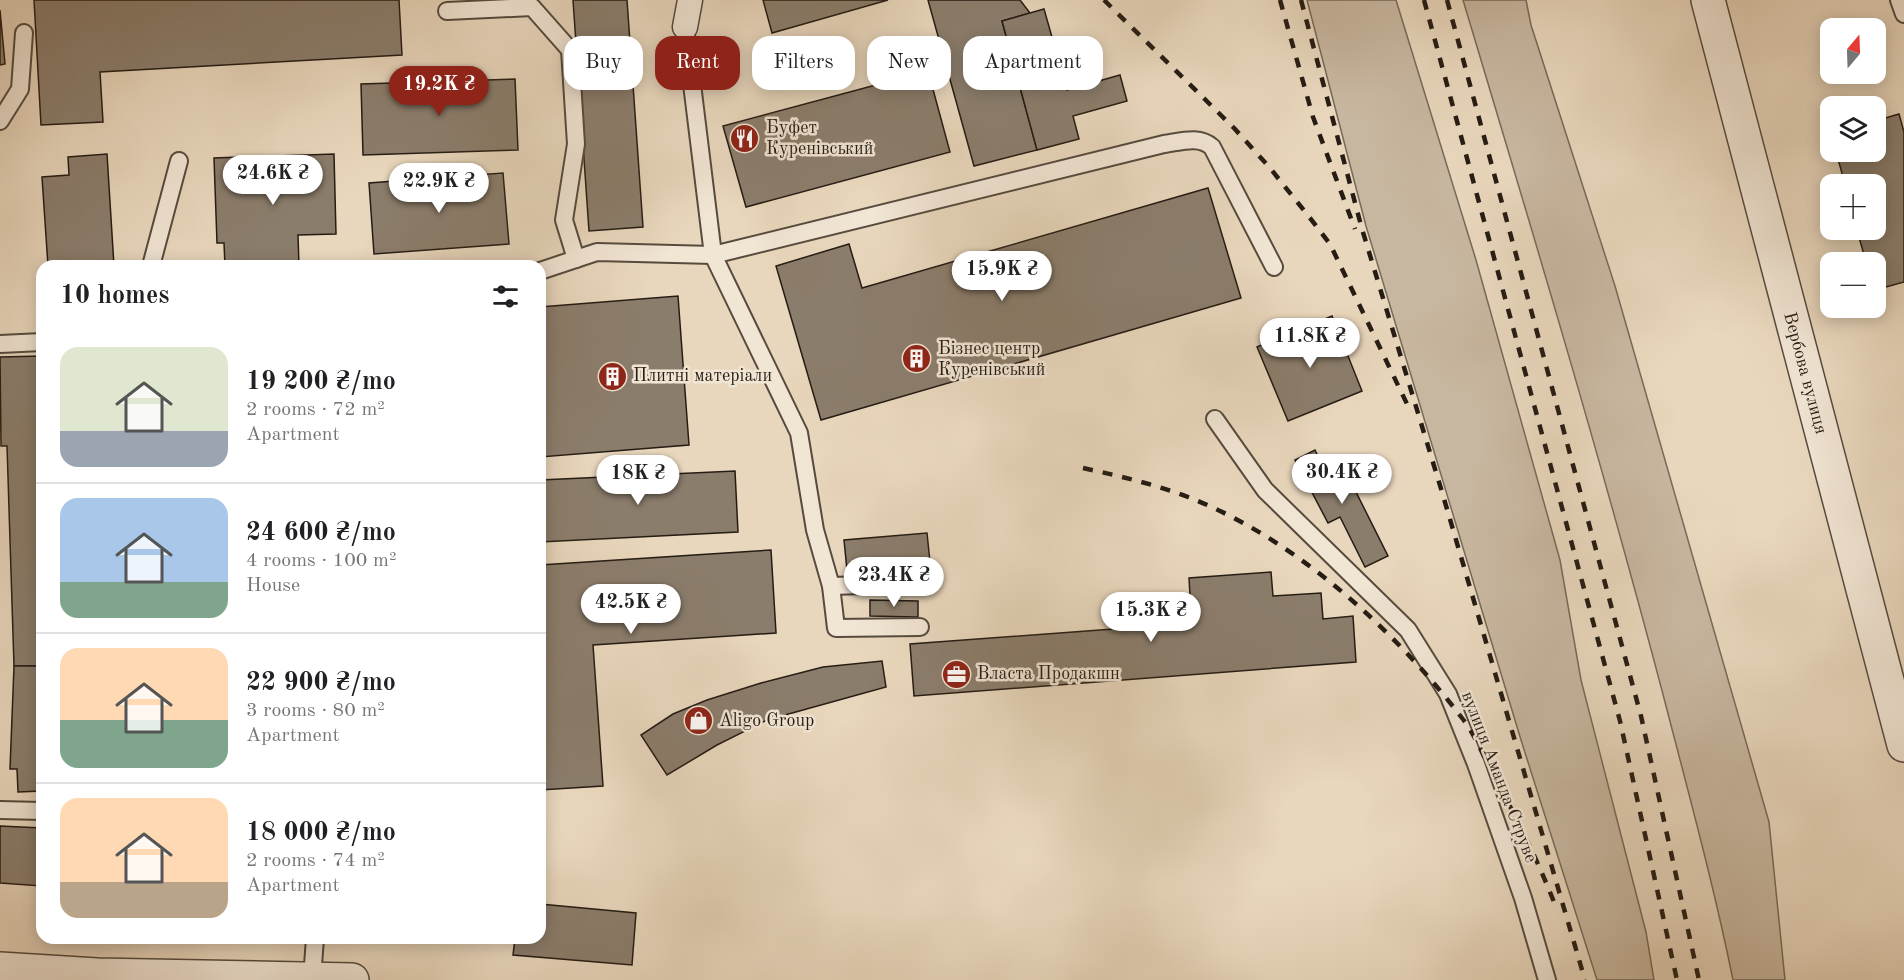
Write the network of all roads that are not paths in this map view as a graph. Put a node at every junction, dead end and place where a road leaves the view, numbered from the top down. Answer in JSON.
{"nodes":[{"id":1,"x":690,"y":0,"type":"edge"},
{"id":2,"x":1708,"y":0,"type":"edge"},
{"id":3,"x":1899,"y":0,"type":"edge"},
{"id":4,"x":447,"y":11,"type":"dead end"},
{"id":5,"x":1904,"y":14,"type":"edge"},
{"id":6,"x":685,"y":27,"type":"joint"},
{"id":7,"x":24,"y":33,"type":"dead end"},
{"id":8,"x":0,"y":121,"type":"edge"},
{"id":9,"x":179,"y":161,"type":"dead end"},
{"id":10,"x":712,"y":255,"type":"junction"},
{"id":11,"x":576,"y":259,"type":"junction"},
{"id":12,"x":153,"y":260,"type":"edge"},
{"id":13,"x":1274,"y":267,"type":"dead end"},
{"id":14,"x":546,"y":269,"type":"edge"},
{"id":15,"x":36,"y":342,"type":"edge"},
{"id":16,"x":0,"y":344,"type":"edge"},
{"id":17,"x":1215,"y":419,"type":"dead end"},
{"id":18,"x":898,"y":584,"type":"dead end"},
{"id":19,"x":831,"y":586,"type":"junction"},
{"id":20,"x":920,"y":627,"type":"dead end"},
{"id":21,"x":1904,"y":745,"type":"edge"},
{"id":22,"x":0,"y":810,"type":"edge"},
{"id":23,"x":36,"y":812,"type":"edge"},
{"id":24,"x":315,"y":944,"type":"edge"},
{"id":25,"x":0,"y":969,"type":"edge"},
{"id":26,"x":97,"y":978,"type":"edge"},
{"id":27,"x":312,"y":979,"type":"edge"},
{"id":28,"x":352,"y":980,"type":"edge"},
{"id":29,"x":1547,"y":980,"type":"edge"}],
"edges":[{"from":1,"to":6,"type":"street"},
{"from":2,"to":21,"type":"street","name":"Вербова вулиця"},
{"from":3,"to":5,"type":"lane"},
{"from":4,"to":11,"type":"lane"},
{"from":6,"to":10,"type":"lane"},
{"from":7,"to":8,"type":"lane"},
{"from":9,"to":12,"type":"lane"},
{"from":10,"to":11,"type":"lane"},
{"from":10,"to":13,"type":"lane"},
{"from":10,"to":19,"type":"lane"},
{"from":11,"to":14,"type":"lane"},
{"from":15,"to":16,"type":"lane"},
{"from":17,"to":29,"type":"lane","name":"вулиця Аманда Струве"},
{"from":18,"to":19,"type":"lane"},
{"from":19,"to":20,"type":"lane"},
{"from":22,"to":23,"type":"lane"},
{"from":24,"to":27,"type":"lane"},
{"from":25,"to":26,"type":"street"},
{"from":26,"to":27,"type":"street"},
{"from":27,"to":28,"type":"street"}]}
